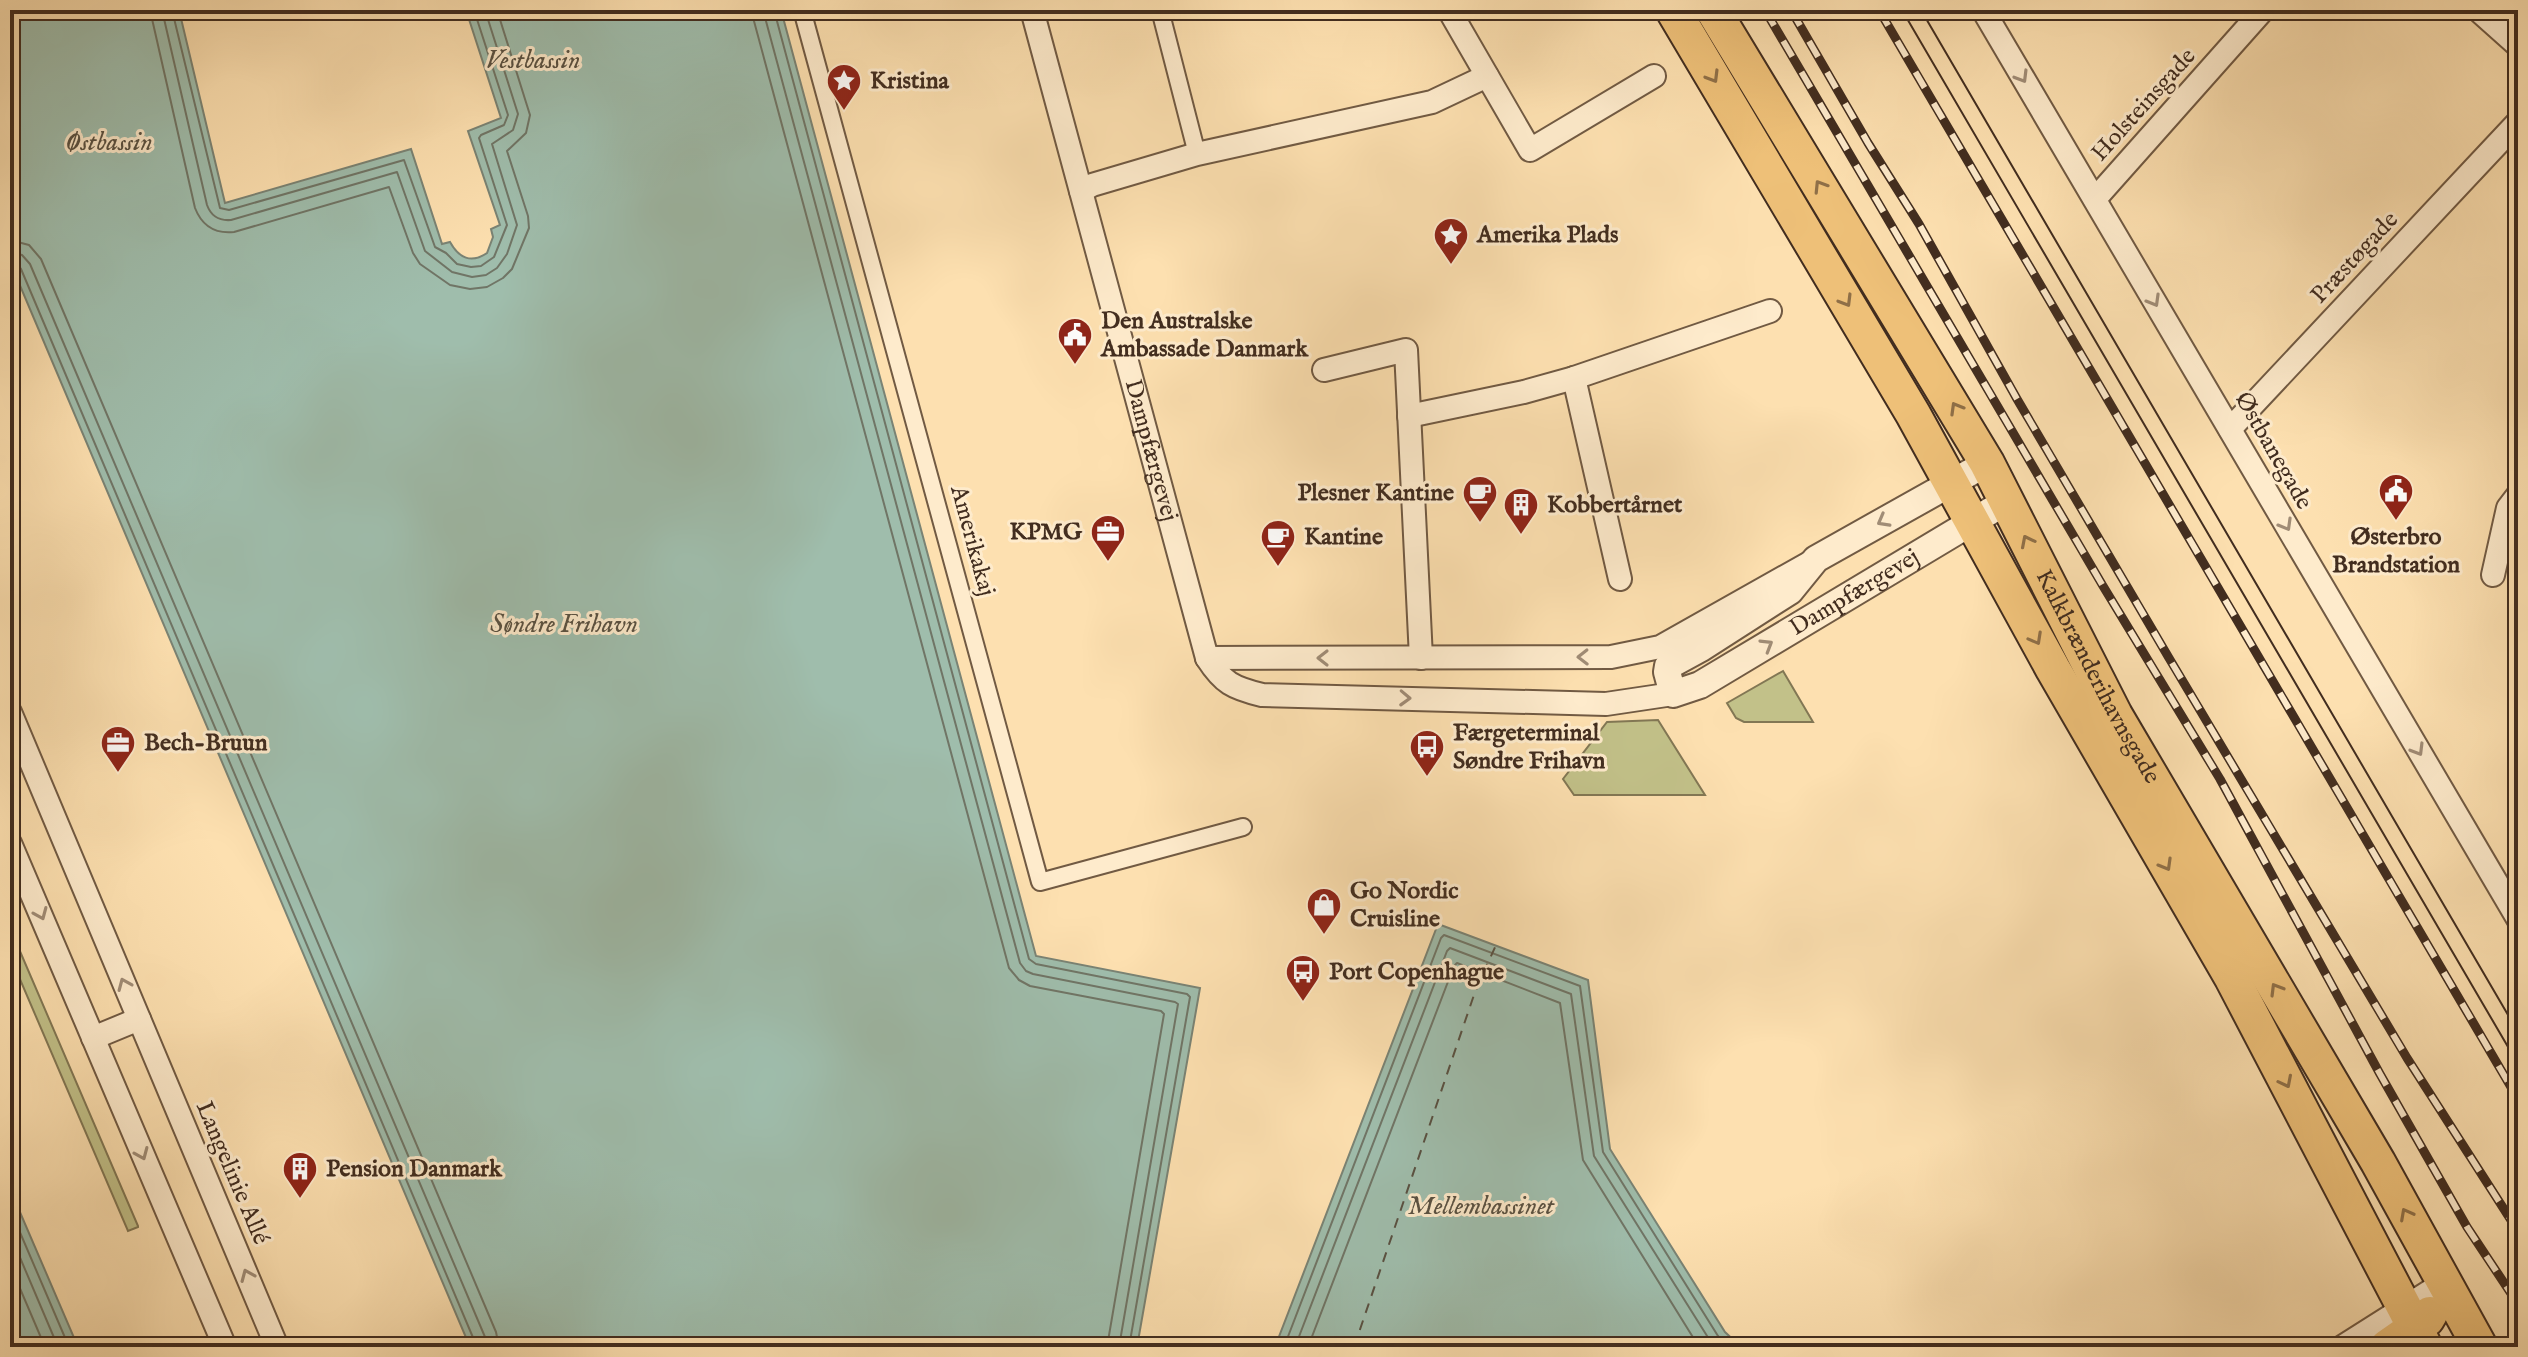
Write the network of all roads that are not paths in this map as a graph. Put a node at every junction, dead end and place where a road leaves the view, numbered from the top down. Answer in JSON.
{"nodes":[{"id":1,"x":802,"y":10,"type":"edge"},
{"id":2,"x":1032,"y":10,"type":"edge"},
{"id":3,"x":1160,"y":10,"type":"edge"},
{"id":4,"x":1449,"y":10,"type":"edge"},
{"id":5,"x":1673,"y":10,"type":"edge"},
{"id":6,"x":1713,"y":10,"type":"edge"},
{"id":7,"x":1983,"y":10,"type":"edge"},
{"id":8,"x":2263,"y":10,"type":"edge"},
{"id":9,"x":2481,"y":10,"type":"edge"},
{"id":10,"x":2518,"y":43,"type":"edge"},
{"id":11,"x":1487,"y":76,"type":"junction"},
{"id":12,"x":1654,"y":76,"type":"dead end"},
{"id":13,"x":2518,"y":122,"type":"edge"},
{"id":14,"x":1197,"y":154,"type":"junction"},
{"id":15,"x":1081,"y":191,"type":"junction"},
{"id":16,"x":2095,"y":199,"type":"junction"},
{"id":17,"x":1770,"y":311,"type":"dead end"},
{"id":18,"x":1324,"y":370,"type":"dead end"},
{"id":19,"x":1574,"y":378,"type":"junction"},
{"id":20,"x":1409,"y":416,"type":"junction"},
{"id":21,"x":2230,"y":429,"type":"junction"},
{"id":22,"x":1987,"y":463,"type":"junction"},
{"id":23,"x":1950,"y":484,"type":"junction"},
{"id":24,"x":2518,"y":495,"type":"edge"},
{"id":25,"x":2007,"y":501,"type":"junction"},
{"id":26,"x":1971,"y":523,"type":"junction"},
{"id":27,"x":2493,"y":575,"type":"dead end"},
{"id":28,"x":1620,"y":579,"type":"dead end"},
{"id":29,"x":1682,"y":646,"type":"junction"},
{"id":30,"x":1421,"y":658,"type":"junction"},
{"id":31,"x":1213,"y":668,"type":"junction"},
{"id":32,"x":1700,"y":685,"type":"junction"},
{"id":33,"x":1673,"y":694,"type":"junction"},
{"id":34,"x":10,"y":712,"type":"edge"},
{"id":35,"x":1243,"y":827,"type":"dead end"},
{"id":36,"x":10,"y":843,"type":"edge"},
{"id":37,"x":2518,"y":919,"type":"edge"},
{"id":38,"x":139,"y":1019,"type":"junction"},
{"id":39,"x":93,"y":1038,"type":"junction"},
{"id":40,"x":2443,"y":1283,"type":"junction"},
{"id":41,"x":2414,"y":1328,"type":"edge"},
{"id":42,"x":225,"y":1347,"type":"edge"},
{"id":43,"x":277,"y":1347,"type":"edge"},
{"id":44,"x":2342,"y":1347,"type":"edge"},
{"id":45,"x":2387,"y":1347,"type":"edge"},
{"id":46,"x":2480,"y":1347,"type":"edge"}],
"edges":[{"from":1,"to":35,"type":"street","name":"Amerikakaj"},
{"from":2,"to":15,"type":"street","name":"Dampfærgevej"},
{"from":3,"to":14,"type":"street"},
{"from":4,"to":11,"type":"street"},
{"from":5,"to":23,"type":"main road","name":"Kalkbrænderihavnsgade","one_way":true},
{"from":22,"to":6,"type":"main road","name":"Kalkbrænderihavnsgade","one_way":true},
{"from":7,"to":16,"type":"street","name":"Østbanegade","one_way":true},
{"from":8,"to":16,"type":"street","name":"Holsteinsgade"},
{"from":9,"to":10,"type":"street"},
{"from":11,"to":12,"type":"street"},
{"from":11,"to":14,"type":"street"},
{"from":13,"to":21,"type":"street","name":"Præstøgade"},
{"from":14,"to":15,"type":"street"},
{"from":15,"to":31,"type":"street","name":"Dampfærgevej"},
{"from":16,"to":21,"type":"street","name":"Østbanegade","one_way":true},
{"from":17,"to":19,"type":"street"},
{"from":18,"to":20,"type":"street"},
{"from":19,"to":20,"type":"street"},
{"from":19,"to":28,"type":"street"},
{"from":20,"to":30,"type":"street"},
{"from":21,"to":37,"type":"street","name":"Østbanegade","one_way":true},
{"from":22,"to":23,"type":"street","name":"Dampfærgevej"},
{"from":22,"to":25,"type":"main road","name":"Kalkbrænderihavnsgade"},
{"from":23,"to":26,"type":"main road","name":"Kalkbrænderihavnsgade"},
{"from":23,"to":29,"type":"street","name":"Dampfærgevej","one_way":true},
{"from":24,"to":27,"type":"street"},
{"from":25,"to":26,"type":"street","name":"Dampfærgevej"},
{"from":40,"to":25,"type":"main road","name":"Kalkbrænderihavnsgade","one_way":true},
{"from":32,"to":26,"type":"street","name":"Dampfærgevej","one_way":true},
{"from":26,"to":41,"type":"main road","name":"Kalkbrænderihavnsgade","one_way":true},
{"from":29,"to":30,"type":"street","name":"Dampfærgevej","one_way":true},
{"from":29,"to":32,"type":"street"},
{"from":29,"to":33,"type":"street","name":"Dampfærgevej"},
{"from":30,"to":31,"type":"street","name":"Dampfærgevej","one_way":true},
{"from":31,"to":33,"type":"street","name":"Dampfærgevej","one_way":true},
{"from":32,"to":33,"type":"street","name":"Dampfærgevej"},
{"from":38,"to":34,"type":"street","name":"Langelinie Allé","one_way":true},
{"from":36,"to":39,"type":"street","one_way":true},
{"from":38,"to":39,"type":"street"},
{"from":43,"to":38,"type":"street","name":"Langelinie Allé","one_way":true},
{"from":39,"to":42,"type":"street","one_way":true},
{"from":40,"to":41,"type":"main road"},
{"from":40,"to":46,"type":"main road","name":"Kalkbrænderihavnsgade"},
{"from":41,"to":44,"type":"street"},
{"from":41,"to":45,"type":"main road"}]}
